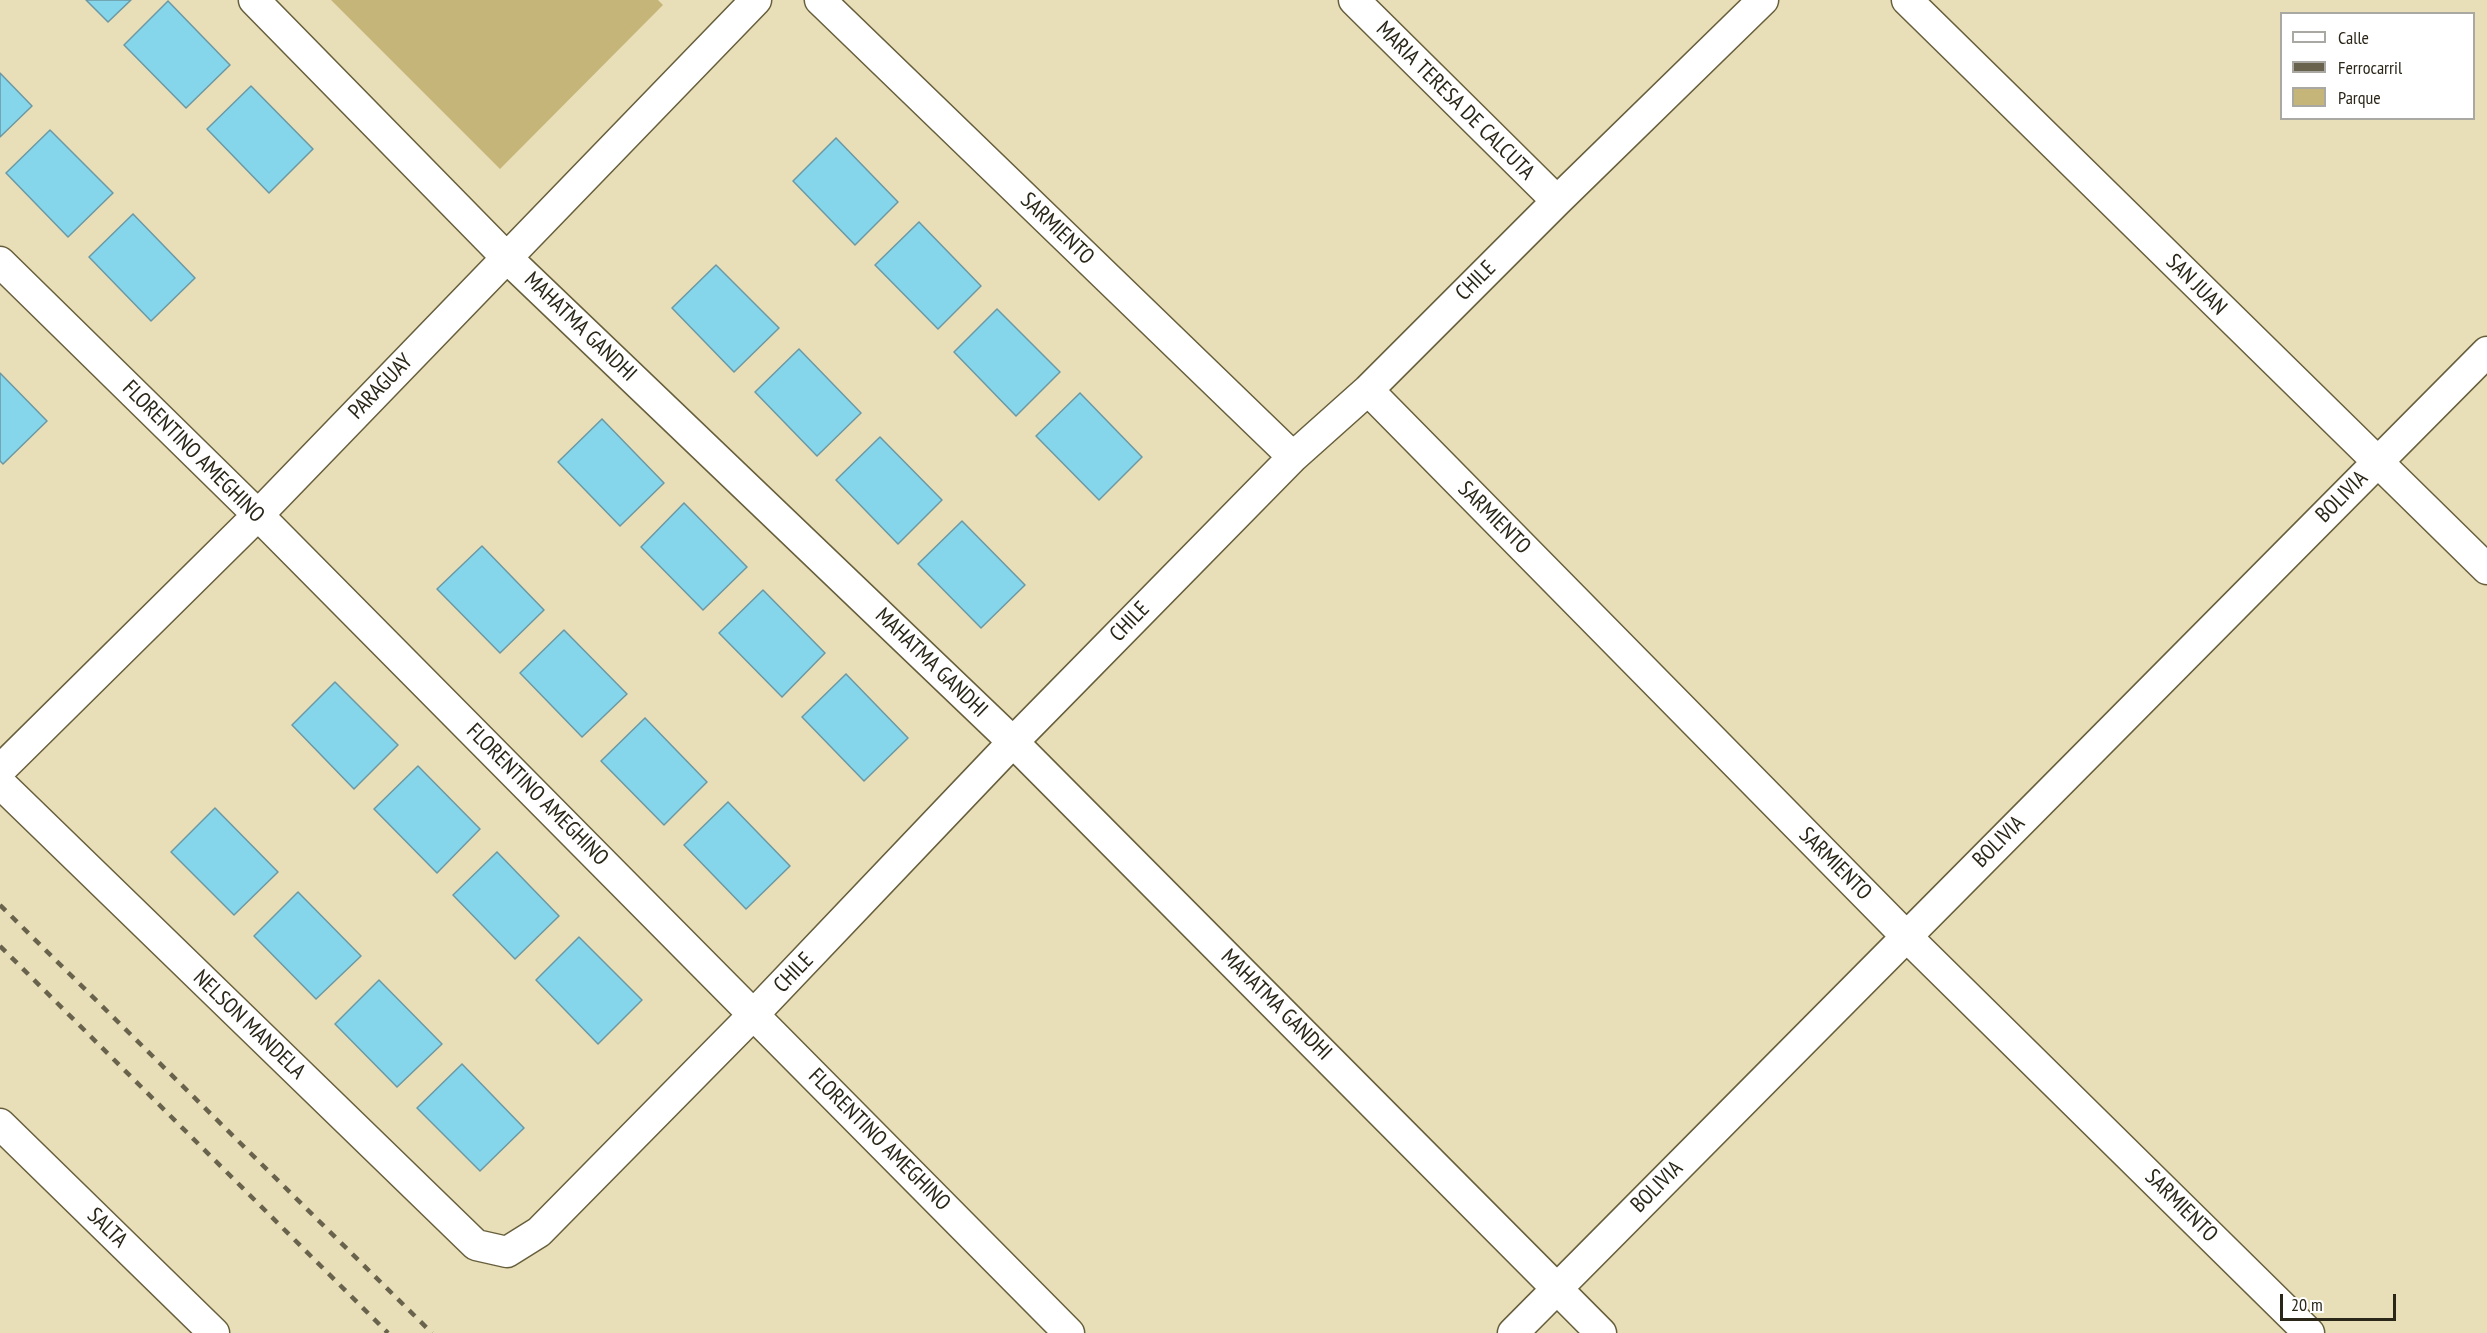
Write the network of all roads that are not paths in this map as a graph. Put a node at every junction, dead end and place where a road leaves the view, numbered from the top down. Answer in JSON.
{"nodes":[{"id":1,"x":254,"y":0,"type":"edge"},
{"id":2,"x":756,"y":0,"type":"edge"},
{"id":3,"x":820,"y":0,"type":"edge"},
{"id":4,"x":1354,"y":0,"type":"edge"},
{"id":5,"x":1763,"y":0,"type":"edge"},
{"id":6,"x":1907,"y":0,"type":"edge"},
{"id":7,"x":1557,"y":201,"type":"junction"},
{"id":8,"x":506,"y":257,"type":"junction"},
{"id":9,"x":0,"y":262,"type":"edge"},
{"id":10,"x":2487,"y":352,"type":"edge"},
{"id":11,"x":1368,"y":390,"type":"junction"},
{"id":12,"x":1293,"y":457,"type":"junction"},
{"id":13,"x":2377,"y":462,"type":"junction"},
{"id":14,"x":258,"y":515,"type":"junction"},
{"id":15,"x":2487,"y":569,"type":"edge"},
{"id":16,"x":1013,"y":742,"type":"junction"},
{"id":17,"x":0,"y":770,"type":"edge"},
{"id":18,"x":0,"y":783,"type":"edge"},
{"id":19,"x":1906,"y":936,"type":"junction"},
{"id":20,"x":754,"y":1014,"type":"junction"},
{"id":21,"x":0,"y":1124,"type":"edge"},
{"id":22,"x":507,"y":1252,"type":"joint"},
{"id":23,"x":1557,"y":1287,"type":"junction"},
{"id":24,"x":214,"y":1333,"type":"edge"},
{"id":25,"x":1069,"y":1333,"type":"edge"},
{"id":26,"x":1513,"y":1333,"type":"edge"},
{"id":27,"x":1601,"y":1333,"type":"edge"},
{"id":28,"x":2309,"y":1333,"type":"edge"}],
"edges":[{"from":1,"to":8,"type":"street","name":"MAHATMA GANDHI"},
{"from":2,"to":8,"type":"street","name":"PARAGUAY"},
{"from":3,"to":12,"type":"street","name":"SARMIENTO"},
{"from":4,"to":7,"type":"street","name":"MARIA TERESA DE CALCUTA"},
{"from":5,"to":7,"type":"street","name":"CHILE"},
{"from":6,"to":13,"type":"street","name":"SAN JUAN"},
{"from":7,"to":11,"type":"street","name":"CHILE"},
{"from":8,"to":14,"type":"street","name":"PARAGUAY"},
{"from":8,"to":16,"type":"street","name":"MAHATMA GANDHI"},
{"from":9,"to":14,"type":"street","name":"FLORENTINO AMEGHINO"},
{"from":10,"to":13,"type":"street","name":"BOLIVIA"},
{"from":11,"to":12,"type":"street","name":"CHILE"},
{"from":11,"to":19,"type":"street","name":"SARMIENTO"},
{"from":12,"to":16,"type":"street","name":"CHILE"},
{"from":13,"to":15,"type":"street","name":"SAN JUAN"},
{"from":13,"to":19,"type":"street","name":"BOLIVIA"},
{"from":14,"to":17,"type":"street","name":"PARAGUAY"},
{"from":14,"to":20,"type":"street","name":"FLORENTINO AMEGHINO"},
{"from":16,"to":20,"type":"street","name":"CHILE"},
{"from":16,"to":23,"type":"street","name":"MAHATMA GANDHI"},
{"from":18,"to":22,"type":"street","name":"NELSON MANDELA"},
{"from":19,"to":23,"type":"street","name":"BOLIVIA"},
{"from":19,"to":28,"type":"street","name":"SARMIENTO"},
{"from":20,"to":22,"type":"street","name":"CHILE"},
{"from":20,"to":25,"type":"street","name":"FLORENTINO AMEGHINO"},
{"from":21,"to":24,"type":"street","name":"SALTA"},
{"from":23,"to":26,"type":"street","name":"BOLIVIA"},
{"from":23,"to":27,"type":"street","name":"MAHATMA GANDHI"}]}
